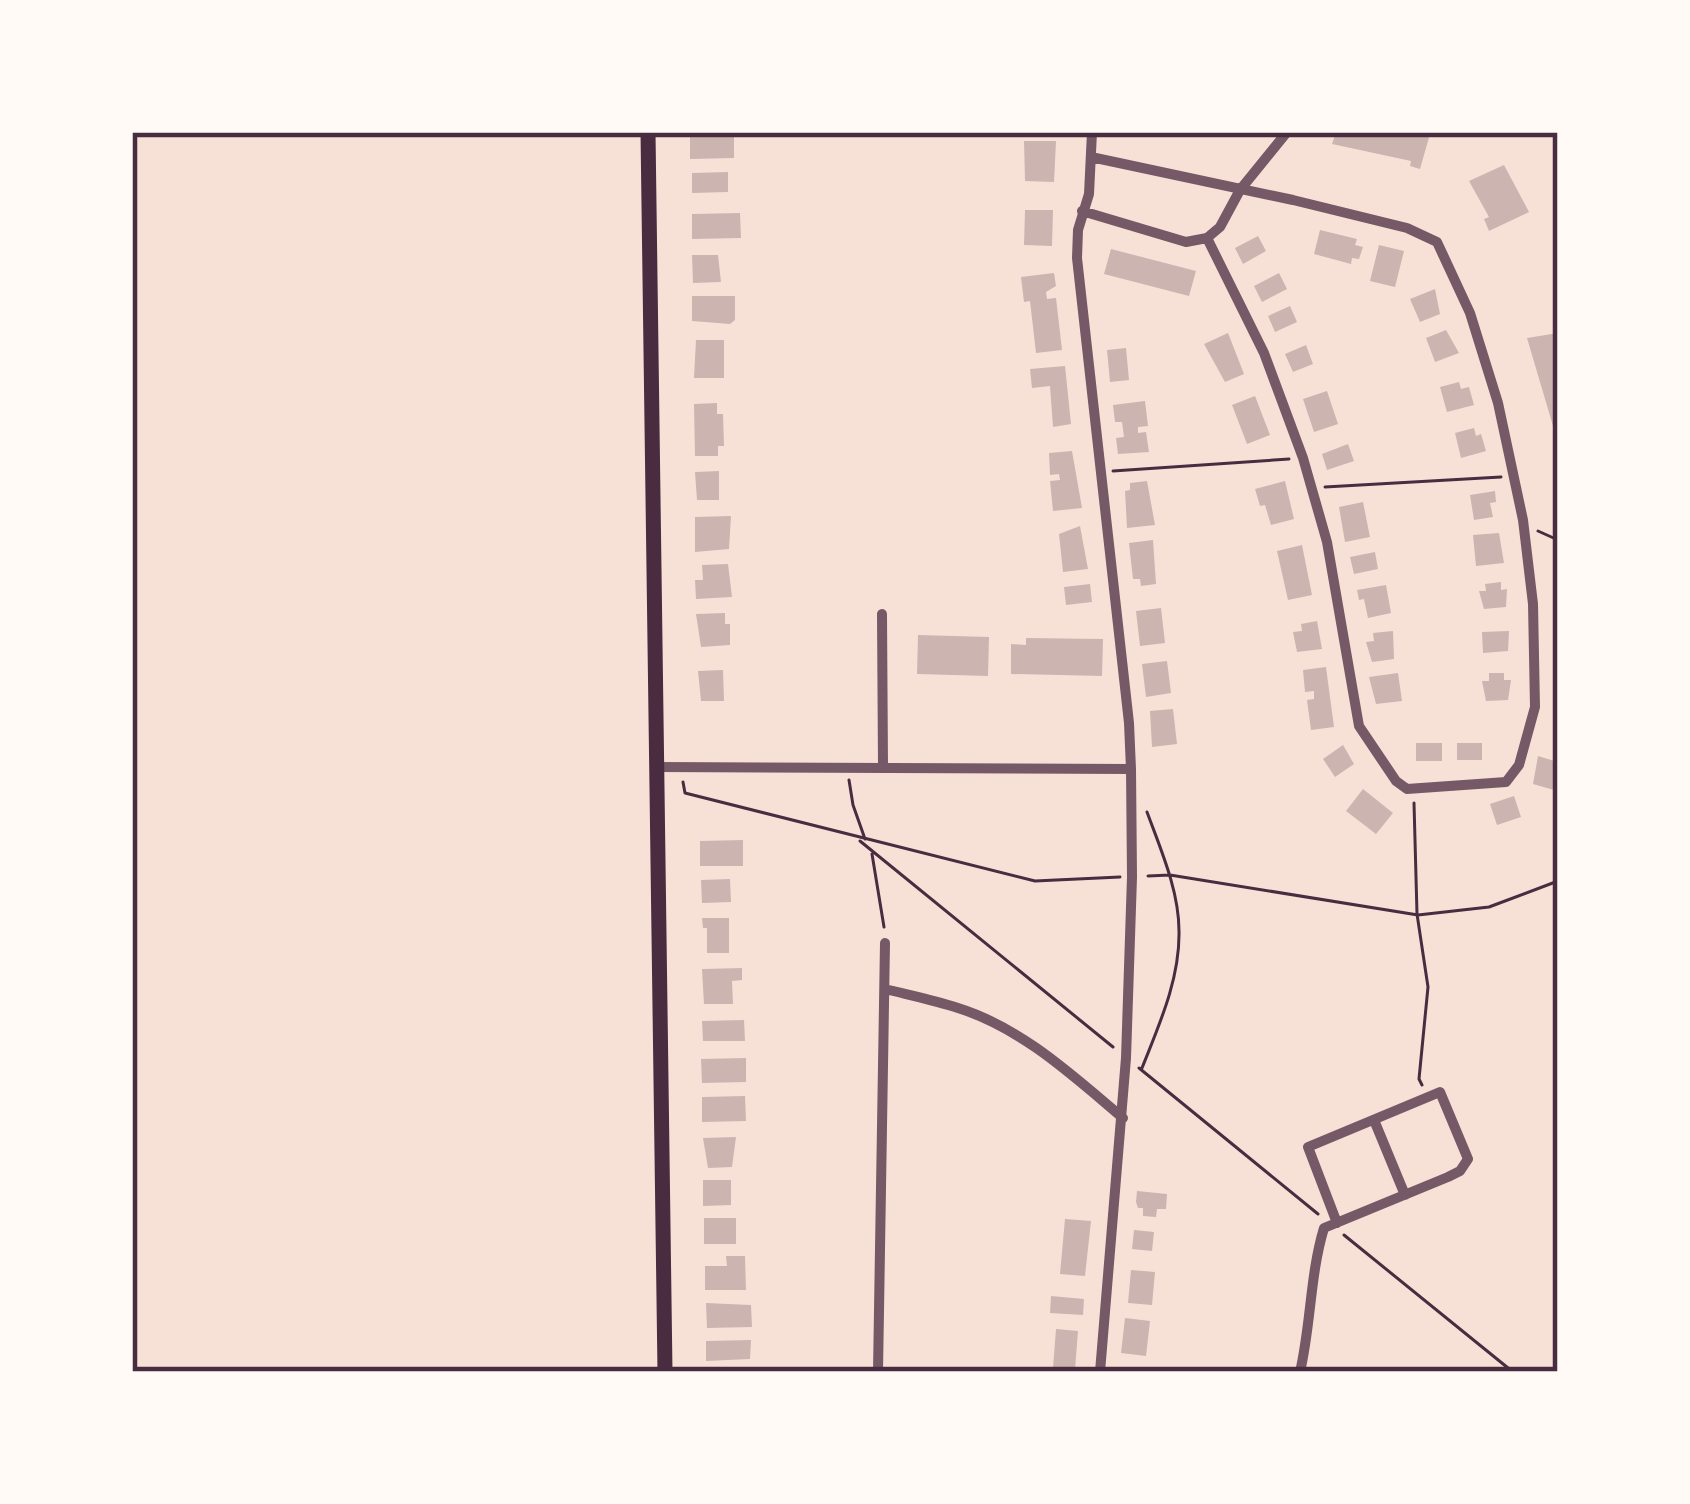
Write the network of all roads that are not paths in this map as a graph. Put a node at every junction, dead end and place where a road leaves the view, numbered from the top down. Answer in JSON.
{"nodes":[{"id":1,"x":648,"y":132,"type":"edge"},
{"id":2,"x":1092,"y":132,"type":"edge"},
{"id":3,"x":1286,"y":132,"type":"edge"},
{"id":4,"x":1091,"y":157,"type":"junction"},
{"id":5,"x":1240,"y":190,"type":"junction"},
{"id":6,"x":1082,"y":211,"type":"junction"},
{"id":7,"x":1207,"y":238,"type":"junction"},
{"id":8,"x":882,"y":614,"type":"dead end"},
{"id":9,"x":883,"y":766,"type":"junction"},
{"id":10,"x":656,"y":767,"type":"junction"},
{"id":11,"x":1131,"y":769,"type":"junction"},
{"id":12,"x":885,"y":943,"type":"road end"},
{"id":13,"x":884,"y":989,"type":"junction"},
{"id":14,"x":1123,"y":1118,"type":"junction"},
{"id":15,"x":1374,"y":1120,"type":"junction"},
{"id":16,"x":1406,"y":1195,"type":"junction"},
{"id":17,"x":1335,"y":1224,"type":"junction"},
{"id":18,"x":665,"y":1372,"type":"edge"},
{"id":19,"x":878,"y":1372,"type":"edge"},
{"id":20,"x":1100,"y":1372,"type":"edge"},
{"id":21,"x":1300,"y":1372,"type":"edge"}],
"edges":[{"from":1,"to":10,"type":"main road"},
{"from":2,"to":4,"type":"street"},
{"from":3,"to":5,"type":"street"},
{"from":4,"to":5,"type":"street"},
{"from":4,"to":6,"type":"street"},
{"from":5,"to":7,"type":"street"},
{"from":5,"to":7,"type":"street"},
{"from":6,"to":7,"type":"street"},
{"from":6,"to":11,"type":"street"},
{"from":8,"to":9,"type":"street"},
{"from":9,"to":10,"type":"street"},
{"from":9,"to":11,"type":"street"},
{"from":10,"to":18,"type":"main road"},
{"from":11,"to":14,"type":"street"},
{"from":12,"to":13,"type":"street"},
{"from":13,"to":14,"type":"street"},
{"from":13,"to":19,"type":"street"},
{"from":14,"to":20,"type":"street"},
{"from":15,"to":16,"type":"street"},
{"from":15,"to":16,"type":"street"},
{"from":15,"to":17,"type":"street"},
{"from":16,"to":17,"type":"street"},
{"from":17,"to":21,"type":"street"}]}
